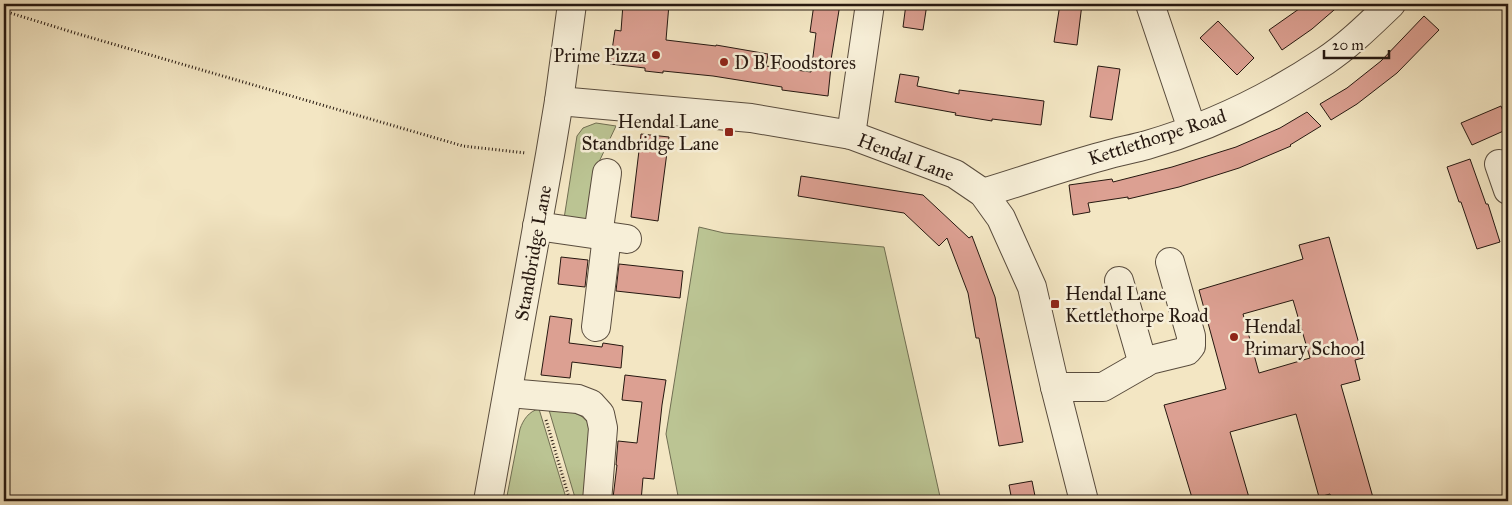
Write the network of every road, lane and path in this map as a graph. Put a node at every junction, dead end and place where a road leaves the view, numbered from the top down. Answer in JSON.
{"nodes":[{"id":1,"x":572,"y":4,"type":"edge"},
{"id":2,"x":870,"y":4,"type":"edge"},
{"id":3,"x":1150,"y":4,"type":"edge"},
{"id":4,"x":1391,"y":4,"type":"edge"},
{"id":5,"x":4,"y":11,"type":"edge"},
{"id":6,"x":559,"y":101,"type":"junction"},
{"id":7,"x":1192,"y":129,"type":"junction"},
{"id":8,"x":851,"y":135,"type":"junction"},
{"id":9,"x":550,"y":155,"type":"junction"},
{"id":10,"x":1499,"y":164,"type":"dead end"},
{"id":11,"x":607,"y":173,"type":"dead end"},
{"id":12,"x":1508,"y":189,"type":"edge"},
{"id":13,"x":983,"y":193,"type":"junction"},
{"id":14,"x":537,"y":226,"type":"junction"},
{"id":15,"x":611,"y":237,"type":"junction"},
{"id":16,"x":1170,"y":262,"type":"dead end"},
{"id":17,"x":1119,"y":281,"type":"dead end"},
{"id":18,"x":596,"y":327,"type":"dead end"},
{"id":19,"x":1143,"y":364,"type":"junction"},
{"id":20,"x":1055,"y":387,"type":"junction"},
{"id":21,"x":508,"y":393,"type":"junction"},
{"id":22,"x":539,"y":396,"type":"junction"},
{"id":23,"x":488,"y":501,"type":"edge"},
{"id":24,"x":570,"y":501,"type":"edge"},
{"id":25,"x":597,"y":501,"type":"edge"},
{"id":26,"x":1084,"y":501,"type":"edge"}],
"edges":[{"from":1,"to":6,"type":"street","name":"Standbridge Lane"},
{"from":2,"to":8,"type":"street"},
{"from":3,"to":7,"type":"street"},
{"from":4,"to":7,"type":"street","name":"Kettlethorpe Road"},
{"from":5,"to":9,"type":"path"},
{"from":6,"to":8,"type":"street","name":"Hendal Lane"},
{"from":6,"to":9,"type":"street","name":"Standbridge Lane"},
{"from":7,"to":13,"type":"street","name":"Kettlethorpe Road"},
{"from":8,"to":13,"type":"street","name":"Hendal Lane"},
{"from":9,"to":14,"type":"street","name":"Standbridge Lane"},
{"from":10,"to":12,"type":"street"},
{"from":11,"to":15,"type":"street"},
{"from":13,"to":20,"type":"street","name":"Hendal Lane"},
{"from":14,"to":15,"type":"street"},
{"from":14,"to":21,"type":"street","name":"Standbridge Lane"},
{"from":15,"to":18,"type":"street"},
{"from":16,"to":19,"type":"street"},
{"from":17,"to":19,"type":"street"},
{"from":19,"to":20,"type":"street"},
{"from":20,"to":26,"type":"street","name":"Hendal Lane"},
{"from":21,"to":22,"type":"street"},
{"from":21,"to":23,"type":"street","name":"Standbridge Lane"},
{"from":22,"to":24,"type":"path"},
{"from":22,"to":25,"type":"street"}]}
